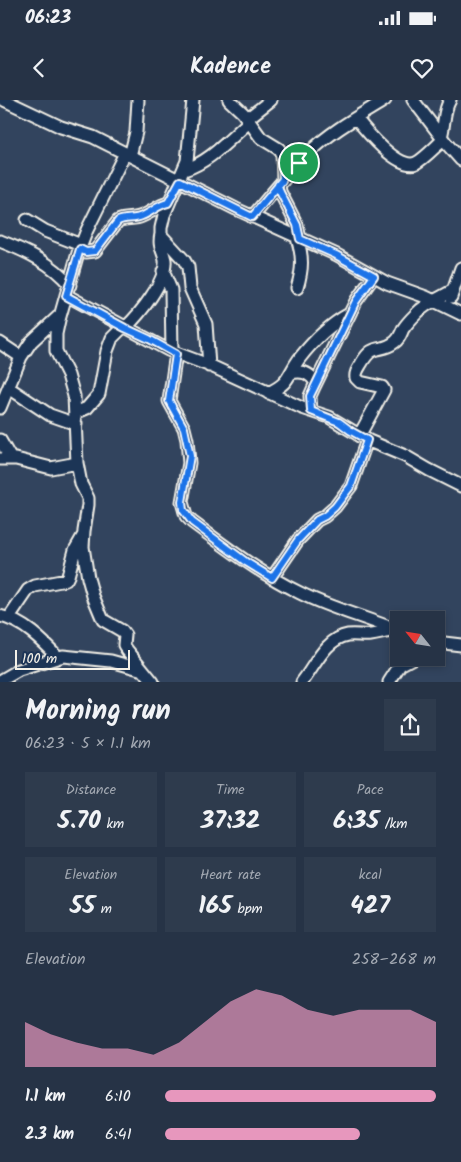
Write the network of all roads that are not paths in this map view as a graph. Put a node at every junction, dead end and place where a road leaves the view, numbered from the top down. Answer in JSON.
{"nodes":[{"id":1,"x":4,"y":100,"type":"edge"},
{"id":2,"x":138,"y":100,"type":"edge"},
{"id":3,"x":193,"y":100,"type":"edge"},
{"id":4,"x":229,"y":100,"type":"edge"},
{"id":5,"x":271,"y":100,"type":"edge"},
{"id":6,"x":385,"y":100,"type":"edge"},
{"id":7,"x":413,"y":100,"type":"edge"},
{"id":8,"x":450,"y":100,"type":"edge"},
{"id":9,"x":356,"y":118,"type":"junction"},
{"id":10,"x":248,"y":121,"type":"junction"},
{"id":11,"x":442,"y":138,"type":"junction"},
{"id":12,"x":127,"y":155,"type":"junction"},
{"id":13,"x":282,"y":160,"type":"junction"},
{"id":14,"x":461,"y":160,"type":"edge"},
{"id":15,"x":299,"y":163,"type":"junction"},
{"id":16,"x":182,"y":175,"type":"junction"},
{"id":17,"x":281,"y":182,"type":"junction"},
{"id":18,"x":168,"y":203,"type":"junction"},
{"id":19,"x":252,"y":217,"type":"junction"},
{"id":20,"x":27,"y":220,"type":"dead end"},
{"id":21,"x":161,"y":234,"type":"junction"},
{"id":22,"x":298,"y":238,"type":"junction"},
{"id":23,"x":0,"y":241,"type":"edge"},
{"id":24,"x":81,"y":247,"type":"junction"},
{"id":25,"x":461,"y":268,"type":"edge"},
{"id":26,"x":164,"y":271,"type":"junction"},
{"id":27,"x":374,"y":276,"type":"junction"},
{"id":28,"x":297,"y":288,"type":"dead end"},
{"id":29,"x":68,"y":290,"type":"junction"},
{"id":30,"x":452,"y":291,"type":"junction"},
{"id":31,"x":433,"y":300,"type":"junction"},
{"id":32,"x":450,"y":308,"type":"junction"},
{"id":33,"x":349,"y":314,"type":"junction"},
{"id":34,"x":461,"y":314,"type":"edge"},
{"id":35,"x":60,"y":315,"type":"junction"},
{"id":36,"x":124,"y":327,"type":"junction"},
{"id":37,"x":0,"y":343,"type":"edge"},
{"id":38,"x":174,"y":353,"type":"junction"},
{"id":39,"x":21,"y":356,"type":"junction"},
{"id":40,"x":209,"y":366,"type":"junction"},
{"id":41,"x":291,"y":373,"type":"junction"},
{"id":42,"x":316,"y":383,"type":"junction"},
{"id":43,"x":9,"y":388,"type":"junction"},
{"id":44,"x":268,"y":393,"type":"junction"},
{"id":45,"x":0,"y":408,"type":"edge"},
{"id":46,"x":311,"y":411,"type":"junction"},
{"id":47,"x":76,"y":418,"type":"junction"},
{"id":48,"x":363,"y":438,"type":"junction"},
{"id":49,"x":0,"y":440,"type":"edge"},
{"id":50,"x":6,"y":459,"type":"edge"},
{"id":51,"x":77,"y":463,"type":"junction"},
{"id":52,"x":461,"y":486,"type":"edge"},
{"id":53,"x":84,"y":535,"type":"junction"},
{"id":54,"x":272,"y":578,"type":"junction"},
{"id":55,"x":5,"y":617,"type":"edge"},
{"id":56,"x":390,"y":628,"type":"edge"},
{"id":57,"x":390,"y":631,"type":"edge"},
{"id":58,"x":445,"y":644,"type":"edge"},
{"id":59,"x":461,"y":646,"type":"edge"},
{"id":60,"x":58,"y":657,"type":"junction"},
{"id":61,"x":397,"y":666,"type":"edge"},
{"id":62,"x":399,"y":666,"type":"edge"},
{"id":63,"x":143,"y":670,"type":"junction"},
{"id":64,"x":396,"y":671,"type":"junction"},
{"id":65,"x":0,"y":681,"type":"edge"},
{"id":66,"x":153,"y":682,"type":"edge"},
{"id":67,"x":302,"y":682,"type":"edge"},
{"id":68,"x":389,"y":682,"type":"edge"}],
"edges":[{"from":1,"to":12,"type":"street"},
{"from":2,"to":12,"type":"street"},
{"from":3,"to":16,"type":"street"},
{"from":4,"to":10,"type":"street"},
{"from":5,"to":10,"type":"street"},
{"from":6,"to":9,"type":"street"},
{"from":7,"to":11,"type":"street"},
{"from":8,"to":11,"type":"street"},
{"from":9,"to":11,"type":"street"},
{"from":9,"to":15,"type":"street"},
{"from":10,"to":13,"type":"street"},
{"from":10,"to":16,"type":"street"},
{"from":11,"to":14,"type":"street"},
{"from":12,"to":16,"type":"street"},
{"from":12,"to":24,"type":"street"},
{"from":13,"to":15,"type":"street"},
{"from":13,"to":17,"type":"street"},
{"from":15,"to":17,"type":"street"},
{"from":16,"to":18,"type":"street"},
{"from":16,"to":19,"type":"street"},
{"from":17,"to":19,"type":"street"},
{"from":17,"to":22,"type":"street"},
{"from":18,"to":21,"type":"street"},
{"from":18,"to":24,"type":"street"},
{"from":19,"to":22,"type":"street"},
{"from":20,"to":24,"type":"street"},
{"from":21,"to":26,"type":"street"},
{"from":21,"to":40,"type":"street"},
{"from":22,"to":27,"type":"street"},
{"from":22,"to":28,"type":"street"},
{"from":23,"to":29,"type":"street"},
{"from":24,"to":29,"type":"street"},
{"from":25,"to":30,"type":"street"},
{"from":26,"to":36,"type":"street"},
{"from":26,"to":38,"type":"street"},
{"from":27,"to":31,"type":"street"},
{"from":27,"to":33,"type":"street"},
{"from":29,"to":35,"type":"street"},
{"from":29,"to":36,"type":"street"},
{"from":30,"to":31,"type":"street"},
{"from":30,"to":32,"type":"street"},
{"from":31,"to":32,"type":"street"},
{"from":31,"to":48,"type":"street"},
{"from":32,"to":34,"type":"street"},
{"from":33,"to":41,"type":"street"},
{"from":33,"to":42,"type":"street"},
{"from":35,"to":39,"type":"street"},
{"from":35,"to":47,"type":"street"},
{"from":36,"to":38,"type":"street"},
{"from":36,"to":47,"type":"street"},
{"from":37,"to":39,"type":"street"},
{"from":38,"to":40,"type":"street"},
{"from":38,"to":54,"type":"street"},
{"from":39,"to":43,"type":"street"},
{"from":40,"to":44,"type":"street"},
{"from":41,"to":42,"type":"street"},
{"from":41,"to":44,"type":"street"},
{"from":42,"to":46,"type":"street"},
{"from":43,"to":45,"type":"street"},
{"from":43,"to":47,"type":"street"},
{"from":44,"to":46,"type":"street"},
{"from":46,"to":48,"type":"street"},
{"from":47,"to":51,"type":"street"},
{"from":48,"to":52,"type":"street"},
{"from":48,"to":54,"type":"street"},
{"from":49,"to":50,"type":"street"},
{"from":50,"to":51,"type":"street"},
{"from":51,"to":53,"type":"street"},
{"from":53,"to":55,"type":"street"},
{"from":53,"to":63,"type":"street"},
{"from":54,"to":56,"type":"street"},
{"from":55,"to":60,"type":"street"},
{"from":57,"to":67,"type":"street"},
{"from":58,"to":59,"type":"street"},
{"from":60,"to":63,"type":"street"},
{"from":60,"to":65,"type":"street"},
{"from":61,"to":64,"type":"street"},
{"from":62,"to":64,"type":"street"},
{"from":63,"to":66,"type":"street"},
{"from":64,"to":68,"type":"street"}]}
